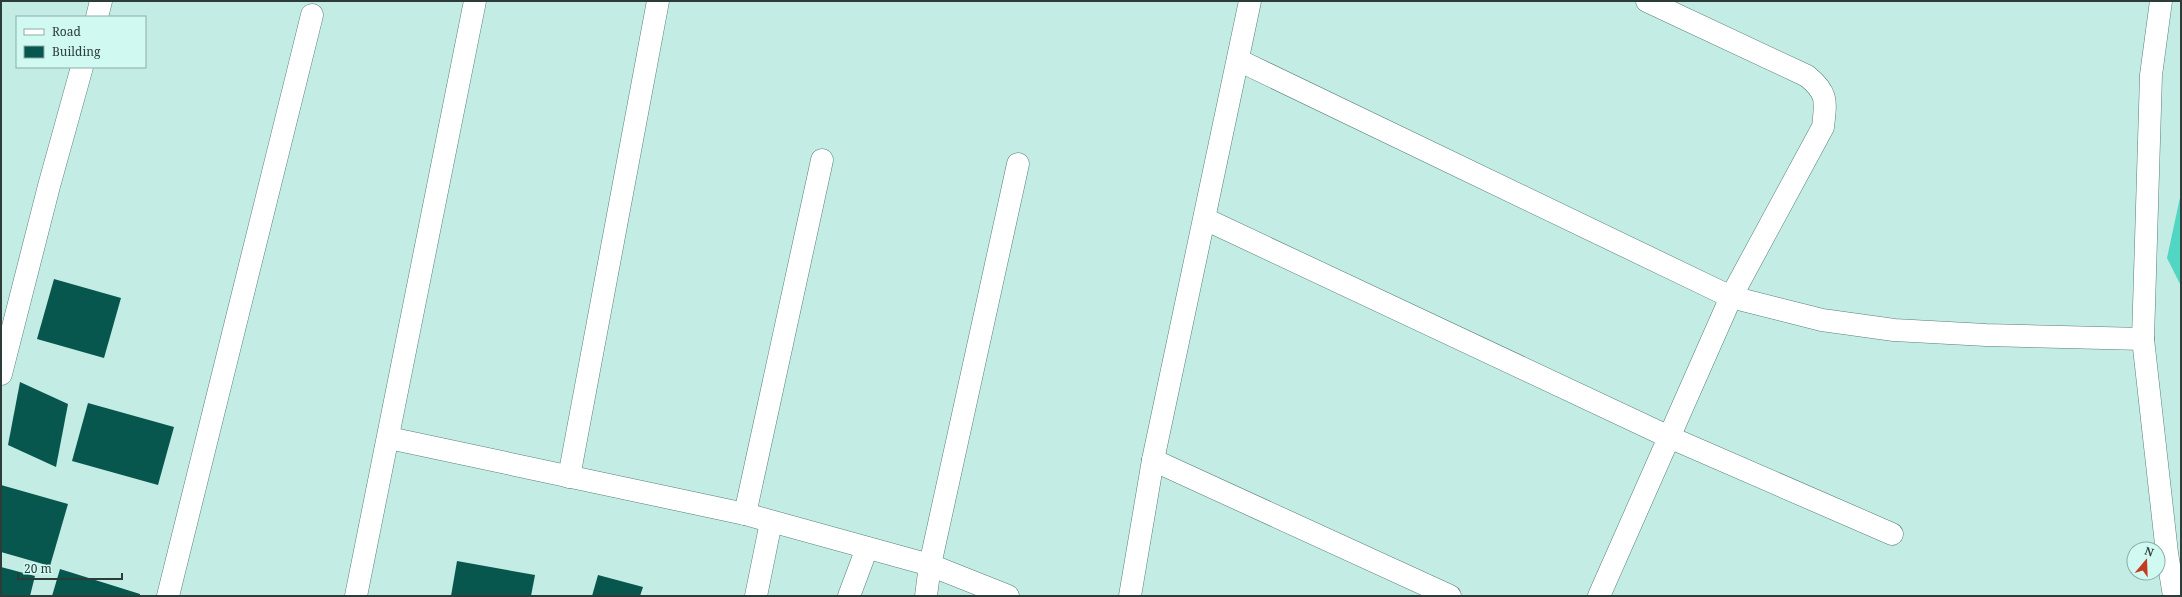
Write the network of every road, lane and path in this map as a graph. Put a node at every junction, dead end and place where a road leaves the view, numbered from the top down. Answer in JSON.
{"nodes":[{"id":1,"x":101,"y":1,"type":"edge"},
{"id":2,"x":475,"y":1,"type":"edge"},
{"id":3,"x":658,"y":1,"type":"edge"},
{"id":4,"x":1250,"y":1,"type":"edge"},
{"id":5,"x":1647,"y":1,"type":"edge"},
{"id":6,"x":2161,"y":1,"type":"edge"},
{"id":7,"x":312,"y":15,"type":"dead end"},
{"id":8,"x":97,"y":16,"type":"edge"},
{"id":9,"x":1238,"y":60,"type":"junction"},
{"id":10,"x":82,"y":68,"type":"edge"},
{"id":11,"x":822,"y":160,"type":"dead end"},
{"id":12,"x":1018,"y":164,"type":"dead end"},
{"id":13,"x":1205,"y":219,"type":"junction"},
{"id":14,"x":1731,"y":297,"type":"junction"},
{"id":15,"x":2143,"y":339,"type":"junction"},
{"id":16,"x":1,"y":374,"type":"edge"},
{"id":17,"x":1669,"y":437,"type":"junction"},
{"id":18,"x":389,"y":438,"type":"junction"},
{"id":19,"x":1153,"y":460,"type":"junction"},
{"id":20,"x":569,"y":477,"type":"junction"},
{"id":21,"x":745,"y":514,"type":"junction"},
{"id":22,"x":771,"y":522,"type":"junction"},
{"id":23,"x":1892,"y":534,"type":"dead end"},
{"id":24,"x":867,"y":548,"type":"junction"},
{"id":25,"x":930,"y":565,"type":"junction"},
{"id":26,"x":168,"y":596,"type":"edge"},
{"id":27,"x":356,"y":596,"type":"edge"},
{"id":28,"x":756,"y":596,"type":"edge"},
{"id":29,"x":849,"y":596,"type":"edge"},
{"id":30,"x":926,"y":596,"type":"edge"},
{"id":31,"x":1008,"y":596,"type":"edge"},
{"id":32,"x":1130,"y":596,"type":"edge"},
{"id":33,"x":1450,"y":596,"type":"edge"},
{"id":34,"x":1599,"y":596,"type":"edge"},
{"id":35,"x":2174,"y":596,"type":"edge"}],
"edges":[{"from":1,"to":8,"type":"street"},
{"from":2,"to":18,"type":"street"},
{"from":3,"to":20,"type":"street"},
{"from":4,"to":9,"type":"street"},
{"from":5,"to":14,"type":"street"},
{"from":6,"to":15,"type":"street"},
{"from":7,"to":26,"type":"street"},
{"from":9,"to":13,"type":"street"},
{"from":9,"to":14,"type":"street"},
{"from":10,"to":16,"type":"street"},
{"from":11,"to":21,"type":"street"},
{"from":12,"to":25,"type":"street"},
{"from":13,"to":17,"type":"street"},
{"from":13,"to":19,"type":"street"},
{"from":14,"to":15,"type":"street"},
{"from":14,"to":17,"type":"street"},
{"from":15,"to":35,"type":"street"},
{"from":17,"to":23,"type":"street"},
{"from":17,"to":34,"type":"street"},
{"from":18,"to":20,"type":"street"},
{"from":18,"to":27,"type":"street"},
{"from":19,"to":32,"type":"street"},
{"from":19,"to":33,"type":"street"},
{"from":20,"to":21,"type":"street"},
{"from":21,"to":22,"type":"street"},
{"from":22,"to":24,"type":"street"},
{"from":22,"to":28,"type":"street"},
{"from":24,"to":25,"type":"street"},
{"from":24,"to":29,"type":"street"},
{"from":25,"to":30,"type":"street"},
{"from":25,"to":31,"type":"street"}]}
